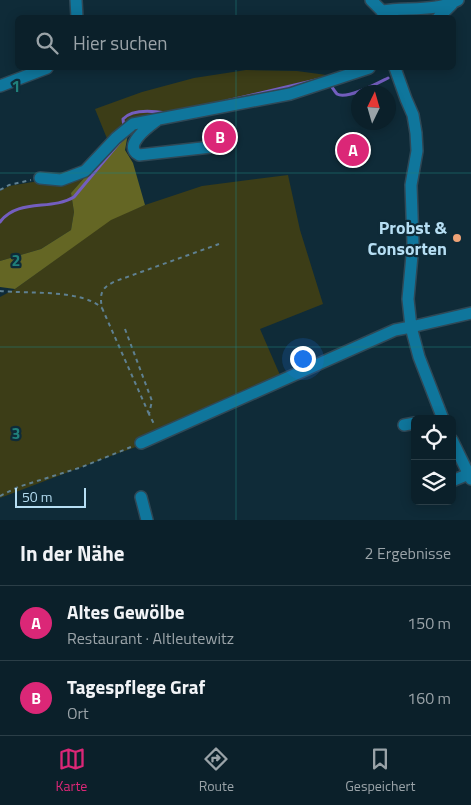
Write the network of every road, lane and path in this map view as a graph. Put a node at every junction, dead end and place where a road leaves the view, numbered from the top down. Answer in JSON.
{"nodes":[{"id":1,"x":76,"y":0,"type":"edge"},
{"id":2,"x":371,"y":0,"type":"edge"},
{"id":3,"x":455,"y":2,"type":"edge"},
{"id":4,"x":383,"y":14,"type":"edge"},
{"id":5,"x":77,"y":15,"type":"edge"},
{"id":6,"x":441,"y":15,"type":"edge"},
{"id":7,"x":43,"y":70,"type":"edge"},
{"id":8,"x":363,"y":70,"type":"edge"},
{"id":9,"x":396,"y":70,"type":"edge"},
{"id":10,"x":0,"y":86,"type":"edge"},
{"id":11,"x":157,"y":120,"type":"junction"},
{"id":12,"x":211,"y":147,"type":"dead end"},
{"id":13,"x":40,"y":178,"type":"joint"},
{"id":14,"x":0,"y":190,"type":"edge"},
{"id":15,"x":219,"y":244,"type":"dead end"},
{"id":16,"x":0,"y":291,"type":"edge"},
{"id":17,"x":102,"y":308,"type":"junction"},
{"id":18,"x":471,"y":313,"type":"edge"},
{"id":19,"x":411,"y":327,"type":"junction"},
{"id":20,"x":125,"y":329,"type":"dead end"},
{"id":21,"x":149,"y":414,"type":"junction"},
{"id":22,"x":438,"y":415,"type":"edge"},
{"id":23,"x":159,"y":435,"type":"junction"},
{"id":24,"x":141,"y":443,"type":"joint"},
{"id":25,"x":456,"y":448,"type":"edge"},
{"id":26,"x":470,"y":476,"type":"edge"},
{"id":27,"x":456,"y":480,"type":"edge"},
{"id":28,"x":0,"y":496,"type":"edge"},
{"id":29,"x":141,"y":497,"type":"dead end"},
{"id":30,"x":147,"y":520,"type":"edge"}],
"edges":[{"from":1,"to":5,"type":"street"},
{"from":2,"to":4,"type":"street"},
{"from":3,"to":4,"type":"street"},
{"from":3,"to":6,"type":"street"},
{"from":7,"to":10,"type":"street"},
{"from":8,"to":11,"type":"street"},
{"from":9,"to":19,"type":"street"},
{"from":11,"to":12,"type":"street"},
{"from":11,"to":13,"type":"street"},
{"from":13,"to":14,"type":"path"},
{"from":15,"to":17,"type":"path"},
{"from":16,"to":17,"type":"path"},
{"from":17,"to":21,"type":"path"},
{"from":18,"to":19,"type":"street"},
{"from":19,"to":22,"type":"street"},
{"from":19,"to":23,"type":"street"},
{"from":20,"to":21,"type":"path"},
{"from":21,"to":23,"type":"path"},
{"from":23,"to":24,"type":"street"},
{"from":24,"to":28,"type":"path"},
{"from":25,"to":26,"type":"street"},
{"from":26,"to":27,"type":"street"},
{"from":29,"to":30,"type":"street"}]}
